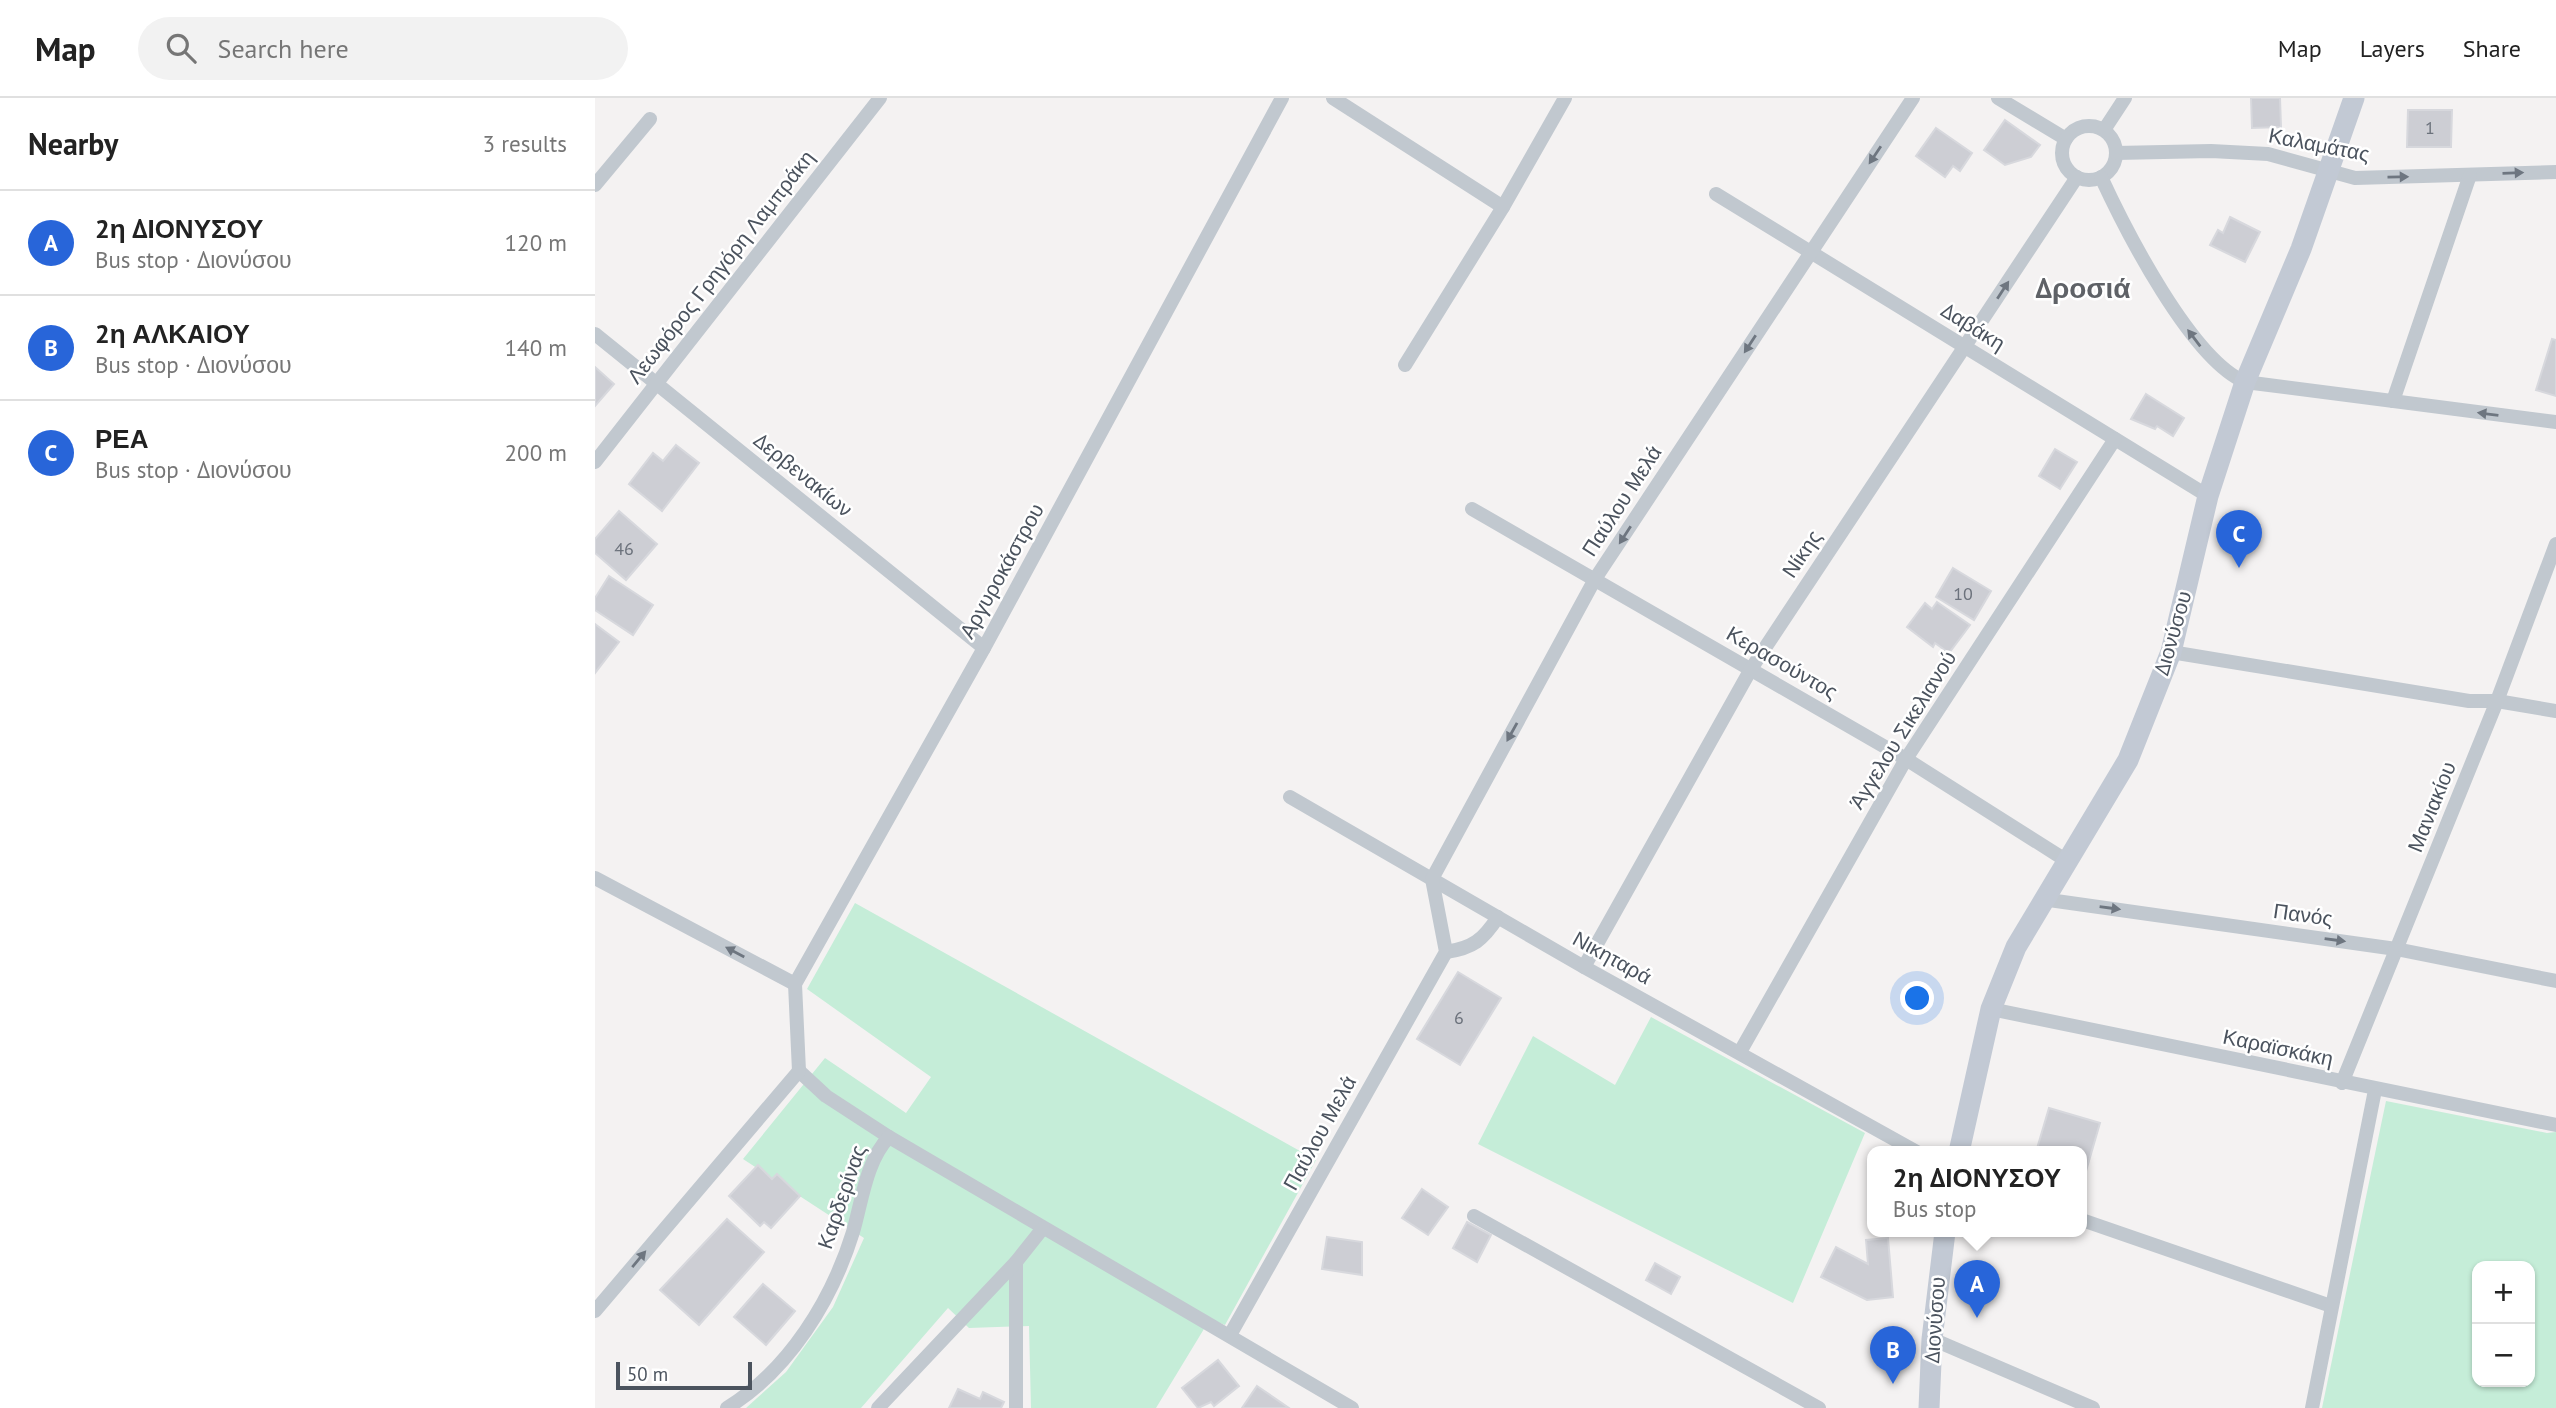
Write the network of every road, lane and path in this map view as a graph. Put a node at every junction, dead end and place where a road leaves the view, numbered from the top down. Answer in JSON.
{"nodes":[{"id":1,"x":880,"y":98,"type":"edge"},
{"id":2,"x":1282,"y":98,"type":"edge"},
{"id":3,"x":1333,"y":98,"type":"edge"},
{"id":4,"x":1565,"y":98,"type":"edge"},
{"id":5,"x":1913,"y":98,"type":"edge"},
{"id":6,"x":1998,"y":98,"type":"edge"},
{"id":7,"x":2125,"y":98,"type":"edge"},
{"id":8,"x":2354,"y":98,"type":"edge"},
{"id":9,"x":650,"y":119,"type":"dead end"},
{"id":10,"x":2104,"y":130,"type":"junction"},
{"id":11,"x":2066,"y":139,"type":"junction"},
{"id":12,"x":2116,"y":153,"type":"junction"},
{"id":13,"x":2331,"y":170,"type":"junction"},
{"id":14,"x":2556,"y":172,"type":"edge"},
{"id":15,"x":2470,"y":175,"type":"junction"},
{"id":16,"x":2077,"y":177,"type":"junction"},
{"id":17,"x":2101,"y":177,"type":"junction"},
{"id":18,"x":595,"y":185,"type":"edge"},
{"id":19,"x":1716,"y":194,"type":"dead end"},
{"id":20,"x":1503,"y":207,"type":"junction"},
{"id":21,"x":1810,"y":252,"type":"junction"},
{"id":22,"x":595,"y":334,"type":"edge"},
{"id":23,"x":1965,"y":347,"type":"junction"},
{"id":24,"x":1405,"y":365,"type":"dead end"},
{"id":25,"x":2245,"y":382,"type":"junction"},
{"id":26,"x":656,"y":385,"type":"junction"},
{"id":27,"x":2393,"y":401,"type":"junction"},
{"id":28,"x":2556,"y":422,"type":"edge"},
{"id":29,"x":2115,"y":439,"type":"junction"},
{"id":30,"x":595,"y":462,"type":"edge"},
{"id":31,"x":2208,"y":496,"type":"junction"},
{"id":32,"x":1472,"y":509,"type":"dead end"},
{"id":33,"x":2556,"y":544,"type":"edge"},
{"id":34,"x":1595,"y":579,"type":"junction"},
{"id":35,"x":984,"y":648,"type":"junction"},
{"id":36,"x":2171,"y":652,"type":"junction"},
{"id":37,"x":1751,"y":669,"type":"junction"},
{"id":38,"x":2497,"y":701,"type":"junction"},
{"id":39,"x":2556,"y":711,"type":"edge"},
{"id":40,"x":1906,"y":759,"type":"junction"},
{"id":41,"x":1290,"y":797,"type":"dead end"},
{"id":42,"x":2067,"y":861,"type":"junction"},
{"id":43,"x":595,"y":878,"type":"edge"},
{"id":44,"x":1432,"y":879,"type":"junction"},
{"id":45,"x":2042,"y":898,"type":"junction"},
{"id":46,"x":1498,"y":917,"type":"junction"},
{"id":47,"x":2396,"y":949,"type":"junction"},
{"id":48,"x":1447,"y":953,"type":"junction"},
{"id":49,"x":1584,"y":967,"type":"junction"},
{"id":50,"x":2556,"y":981,"type":"edge"},
{"id":51,"x":795,"y":984,"type":"junction"},
{"id":52,"x":1991,"y":1009,"type":"junction"},
{"id":53,"x":1740,"y":1052,"type":"junction"},
{"id":54,"x":799,"y":1071,"type":"junction"},
{"id":55,"x":2342,"y":1083,"type":"junction"},
{"id":56,"x":2375,"y":1090,"type":"junction"},
{"id":57,"x":2556,"y":1125,"type":"edge"},
{"id":58,"x":889,"y":1137,"type":"junction"},
{"id":59,"x":1906,"y":1146,"type":"edge"},
{"id":60,"x":1960,"y":1146,"type":"edge"},
{"id":61,"x":1474,"y":1216,"type":"dead end"},
{"id":62,"x":2087,"y":1222,"type":"edge"},
{"id":63,"x":1043,"y":1228,"type":"junction"},
{"id":64,"x":1944,"y":1237,"type":"edge"},
{"id":65,"x":1016,"y":1262,"type":"junction"},
{"id":66,"x":2331,"y":1306,"type":"junction"},
{"id":67,"x":595,"y":1311,"type":"edge"},
{"id":68,"x":1230,"y":1335,"type":"junction"},
{"id":69,"x":1932,"y":1339,"type":"junction"},
{"id":70,"x":726,"y":1408,"type":"edge"},
{"id":71,"x":878,"y":1408,"type":"edge"},
{"id":72,"x":1016,"y":1408,"type":"edge"},
{"id":73,"x":1352,"y":1408,"type":"edge"},
{"id":74,"x":1819,"y":1408,"type":"edge"},
{"id":75,"x":1929,"y":1408,"type":"edge"},
{"id":76,"x":2093,"y":1408,"type":"edge"},
{"id":77,"x":2312,"y":1408,"type":"edge"}],
"edges":[{"from":1,"to":26,"type":"street","name":"Λεωφόρος Γρηγόρη Λαμπράκη"},
{"from":2,"to":35,"type":"street","name":"Αργυροκάστρου"},
{"from":3,"to":20,"type":"street"},
{"from":4,"to":20,"type":"street"},
{"from":5,"to":21,"type":"street","name":"Παύλου Μελά","one_way":true},
{"from":6,"to":11,"type":"street"},
{"from":7,"to":10,"type":"street"},
{"from":8,"to":13,"type":"main road","name":"Διονύσου"},
{"from":9,"to":18,"type":"street"},
{"from":10,"to":11,"type":"street"},
{"from":10,"to":12,"type":"street"},
{"from":11,"to":16,"type":"street"},
{"from":12,"to":13,"type":"street","name":"Καλαμάτας"},
{"from":12,"to":17,"type":"street"},
{"from":13,"to":15,"type":"street","name":"Καλαμάτας","one_way":true},
{"from":13,"to":25,"type":"main road","name":"Διονύσου"},
{"from":15,"to":14,"type":"street","name":"Καλαμάτας","one_way":true},
{"from":15,"to":27,"type":"street"},
{"from":16,"to":17,"type":"street"},
{"from":23,"to":16,"type":"street","name":"Νίκης","one_way":true},
{"from":25,"to":17,"type":"street","one_way":true},
{"from":19,"to":21,"type":"street","name":"Δαβάκη"},
{"from":20,"to":24,"type":"street"},
{"from":21,"to":23,"type":"street","name":"Δαβάκη"},
{"from":21,"to":34,"type":"street","name":"Παύλου Μελά","one_way":true},
{"from":22,"to":26,"type":"street","name":"Δερβενακίων"},
{"from":23,"to":29,"type":"street","name":"Δαβάκη"},
{"from":23,"to":37,"type":"street","name":"Νίκης"},
{"from":25,"to":27,"type":"street"},
{"from":25,"to":31,"type":"main road","name":"Διονύσου"},
{"from":26,"to":30,"type":"street","name":"Λεωφόρος Γρηγόρη Λαμπράκη"},
{"from":26,"to":35,"type":"street","name":"Δερβενακίων"},
{"from":28,"to":27,"type":"street","one_way":true},
{"from":29,"to":31,"type":"street","name":"Δαβάκη"},
{"from":29,"to":40,"type":"street","name":"Άγγελου Σικελιανού"},
{"from":31,"to":36,"type":"main road","name":"Διονύσου"},
{"from":32,"to":34,"type":"street","name":"Κερασούντος"},
{"from":33,"to":38,"type":"street","name":"Μανιακίου"},
{"from":34,"to":37,"type":"street","name":"Κερασούντος"},
{"from":34,"to":44,"type":"street","name":"Παύλου Μελά","one_way":true},
{"from":35,"to":51,"type":"street","name":"Αργυροκάστρου"},
{"from":36,"to":38,"type":"street"},
{"from":36,"to":42,"type":"main road","name":"Διονύσου"},
{"from":37,"to":40,"type":"street","name":"Κερασούντος"},
{"from":37,"to":49,"type":"street","name":"Νίκης"},
{"from":38,"to":39,"type":"street"},
{"from":38,"to":47,"type":"street","name":"Μανιακίου"},
{"from":40,"to":42,"type":"street","name":"Κερασούντος"},
{"from":40,"to":53,"type":"street","name":"Άγγελου Σικελιανού"},
{"from":41,"to":44,"type":"street","name":"Νικηταρά"},
{"from":42,"to":45,"type":"main road","name":"Διονύσου"},
{"from":51,"to":43,"type":"street","one_way":true},
{"from":44,"to":46,"type":"street","name":"Νικηταρά"},
{"from":44,"to":48,"type":"street"},
{"from":45,"to":47,"type":"street","name":"Πανός","one_way":true},
{"from":45,"to":52,"type":"main road","name":"Διονύσου"},
{"from":46,"to":48,"type":"street"},
{"from":46,"to":49,"type":"street","name":"Νικηταρά"},
{"from":47,"to":50,"type":"street","name":"Πανός"},
{"from":47,"to":55,"type":"street","name":"Μανιακίου"},
{"from":48,"to":68,"type":"street","name":"Παύλου Μελά"},
{"from":49,"to":53,"type":"street","name":"Νικηταρά"},
{"from":51,"to":54,"type":"street"},
{"from":52,"to":55,"type":"street","name":"Καραϊσκάκη"},
{"from":52,"to":60,"type":"main road","name":"Διονύσου"},
{"from":53,"to":59,"type":"street","name":"Νικηταρά"},
{"from":54,"to":58,"type":"street"},
{"from":67,"to":54,"type":"street","one_way":true},
{"from":55,"to":56,"type":"street","name":"Καραϊσκάκη"},
{"from":56,"to":57,"type":"street","name":"Καραϊσκάκη"},
{"from":56,"to":66,"type":"street"},
{"from":58,"to":63,"type":"street","name":"Καρδερίνας"},
{"from":58,"to":70,"type":"street","name":"Καρδερίνας"},
{"from":61,"to":74,"type":"street"},
{"from":62,"to":66,"type":"street"},
{"from":63,"to":65,"type":"street"},
{"from":63,"to":68,"type":"street","name":"Καρδερίνας"},
{"from":64,"to":69,"type":"main road","name":"Διονύσου"},
{"from":65,"to":71,"type":"street"},
{"from":65,"to":72,"type":"street"},
{"from":66,"to":77,"type":"street"},
{"from":68,"to":73,"type":"street","name":"Καρδερίνας"},
{"from":69,"to":75,"type":"main road","name":"Διονύσου"},
{"from":69,"to":76,"type":"street"}]}
